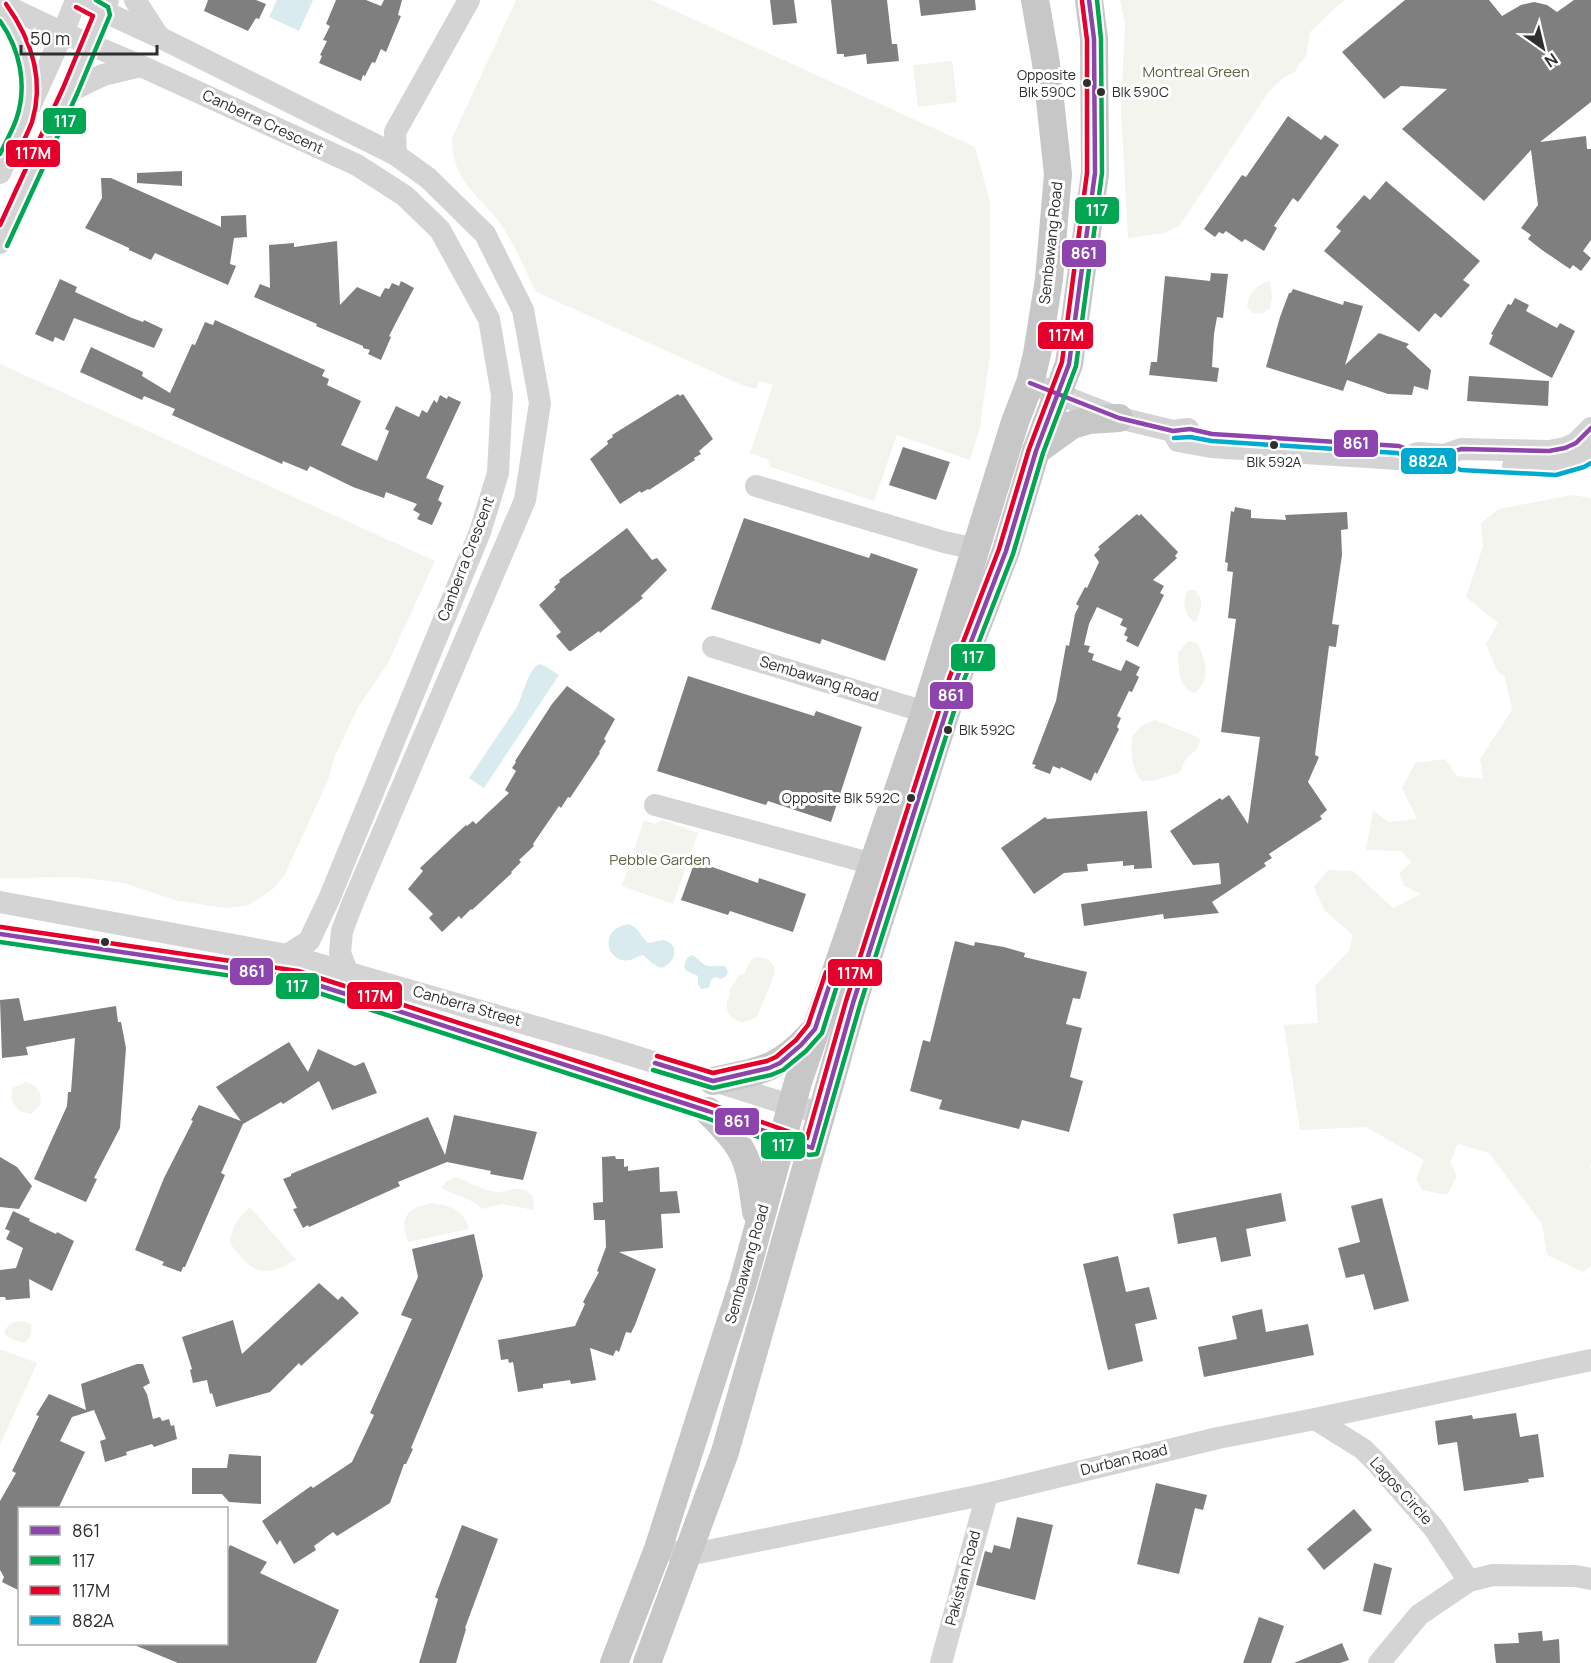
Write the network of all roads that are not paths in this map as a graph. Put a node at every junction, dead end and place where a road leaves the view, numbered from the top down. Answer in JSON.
{"nodes":[{"id":1,"x":78,"y":0,"type":"edge"},
{"id":2,"x":135,"y":0,"type":"edge"},
{"id":3,"x":456,"y":0,"type":"edge"},
{"id":4,"x":469,"y":0,"type":"edge"},
{"id":5,"x":1035,"y":0,"type":"edge"},
{"id":6,"x":1089,"y":0,"type":"edge"},
{"id":7,"x":0,"y":3,"type":"edge"},
{"id":8,"x":106,"y":6,"type":"edge"},
{"id":9,"x":0,"y":8,"type":"edge"},
{"id":10,"x":63,"y":33,"type":"junction"},
{"id":11,"x":159,"y":37,"type":"junction"},
{"id":12,"x":88,"y":45,"type":"junction"},
{"id":13,"x":141,"y":66,"type":"junction"},
{"id":14,"x":70,"y":91,"type":"junction"},
{"id":15,"x":24,"y":119,"type":"junction"},
{"id":16,"x":367,"y":139,"type":"junction"},
{"id":17,"x":396,"y":155,"type":"junction"},
{"id":18,"x":0,"y":173,"type":"edge"},
{"id":19,"x":0,"y":243,"type":"edge"},
{"id":20,"x":1030,"y":383,"type":"junction"},
{"id":21,"x":1058,"y":394,"type":"junction"},
{"id":22,"x":1119,"y":418,"type":"junction"},
{"id":23,"x":1586,"y":442,"type":"edge"},
{"id":24,"x":1036,"y":451,"type":"junction"},
{"id":25,"x":756,"y":486,"type":"dead end"},
{"id":26,"x":976,"y":549,"type":"junction"},
{"id":27,"x":713,"y":647,"type":"dead end"},
{"id":28,"x":925,"y":712,"type":"junction"},
{"id":29,"x":655,"y":805,"type":"dead end"},
{"id":30,"x":884,"y":867,"type":"junction"},
{"id":31,"x":0,"y":902,"type":"edge"},
{"id":32,"x":0,"y":934,"type":"edge"},
{"id":33,"x":296,"y":964,"type":"junction"},
{"id":34,"x":347,"y":971,"type":"junction"},
{"id":35,"x":815,"y":1029,"type":"junction"},
{"id":36,"x":713,"y":1081,"type":"junction"},
{"id":37,"x":790,"y":1105,"type":"junction"},
{"id":38,"x":708,"y":1111,"type":"junction"},
{"id":39,"x":822,"y":1113,"type":"junction"},
{"id":40,"x":782,"y":1137,"type":"junction"},
{"id":41,"x":812,"y":1148,"type":"junction"},
{"id":42,"x":758,"y":1228,"type":"junction"},
{"id":43,"x":1591,"y":1360,"type":"edge"},
{"id":44,"x":1316,"y":1419,"type":"junction"},
{"id":45,"x":987,"y":1494,"type":"junction"},
{"id":46,"x":658,"y":1548,"type":"junction"},
{"id":47,"x":688,"y":1555,"type":"junction"},
{"id":48,"x":1591,"y":1579,"type":"edge"},
{"id":49,"x":1469,"y":1581,"type":"junction"},
{"id":50,"x":614,"y":1663,"type":"edge"},
{"id":51,"x":647,"y":1663,"type":"edge"},
{"id":52,"x":941,"y":1663,"type":"edge"},
{"id":53,"x":1379,"y":1663,"type":"edge"}],
"edges":[{"from":1,"to":8,"type":"street","name":"Canberra Crescent"},
{"from":1,"to":10,"type":"street"},
{"from":2,"to":11,"type":"street"},
{"from":3,"to":16,"type":"street"},
{"from":4,"to":17,"type":"street"},
{"from":5,"to":20,"type":"main road","name":"Sembawang Road"},
{"from":6,"to":21,"type":"main road","name":"Sembawang Road"},
{"from":7,"to":10,"type":"street","name":"Canberra Crescent"},
{"from":8,"to":11,"type":"street","name":"Canberra Crescent"},
{"from":8,"to":12,"type":"street"},
{"from":9,"to":15,"type":"street"},
{"from":10,"to":12,"type":"street","name":"Canberra Crescent"},
{"from":10,"to":15,"type":"street"},
{"from":11,"to":16,"type":"street","name":"Canberra Crescent"},
{"from":12,"to":13,"type":"street","name":"Canberra Crescent"},
{"from":12,"to":14,"type":"street"},
{"from":13,"to":14,"type":"street"},
{"from":13,"to":33,"type":"street","name":"Canberra Crescent"},
{"from":14,"to":19,"type":"street"},
{"from":15,"to":18,"type":"street"},
{"from":16,"to":17,"type":"street","name":"Canberra Crescent"},
{"from":17,"to":34,"type":"street","name":"Canberra Crescent"},
{"from":20,"to":21,"type":"street"},
{"from":20,"to":26,"type":"main road","name":"Sembawang Road"},
{"from":21,"to":22,"type":"street"},
{"from":21,"to":24,"type":"main road","name":"Sembawang Road"},
{"from":22,"to":23,"type":"street"},
{"from":22,"to":24,"type":"main road"},
{"from":24,"to":30,"type":"main road","name":"Sembawang Road"},
{"from":25,"to":26,"type":"street"},
{"from":26,"to":28,"type":"main road","name":"Sembawang Road"},
{"from":27,"to":28,"type":"street","name":"Sembawang Road"},
{"from":28,"to":30,"type":"main road","name":"Sembawang Road"},
{"from":29,"to":30,"type":"street"},
{"from":30,"to":35,"type":"main road","name":"Sembawang Road"},
{"from":30,"to":39,"type":"main road","name":"Sembawang Road"},
{"from":31,"to":33,"type":"street","name":"Canberra Street"},
{"from":32,"to":33,"type":"street","name":"Canberra Street"},
{"from":33,"to":34,"type":"street","name":"Canberra Street"},
{"from":33,"to":38,"type":"street","name":"Canberra Street"},
{"from":34,"to":36,"type":"street","name":"Canberra Street"},
{"from":35,"to":36,"type":"main road"},
{"from":35,"to":37,"type":"main road","name":"Sembawang Road"},
{"from":36,"to":37,"type":"street","name":"Canberra Street"},
{"from":37,"to":39,"type":"street","name":"Canberra Street"},
{"from":37,"to":40,"type":"main road","name":"Sembawang Road"},
{"from":38,"to":40,"type":"street","name":"Canberra Street"},
{"from":38,"to":42,"type":"main road"},
{"from":39,"to":41,"type":"main road","name":"Sembawang Road"},
{"from":40,"to":41,"type":"street","name":"Canberra Street"},
{"from":40,"to":42,"type":"main road","name":"Sembawang Road"},
{"from":41,"to":47,"type":"main road","name":"Sembawang Road"},
{"from":42,"to":46,"type":"main road","name":"Sembawang Road"},
{"from":43,"to":44,"type":"street","name":"Durban Road"},
{"from":44,"to":45,"type":"street","name":"Durban Road"},
{"from":44,"to":49,"type":"street","name":"Lagos Circle"},
{"from":45,"to":47,"type":"street","name":"Durban Road"},
{"from":45,"to":52,"type":"street","name":"Pakistan Road"},
{"from":46,"to":47,"type":"street","name":"Durban Road"},
{"from":46,"to":50,"type":"main road","name":"Sembawang Road"},
{"from":47,"to":51,"type":"main road","name":"Sembawang Road"},
{"from":48,"to":49,"type":"street"},
{"from":49,"to":53,"type":"street"}]}
